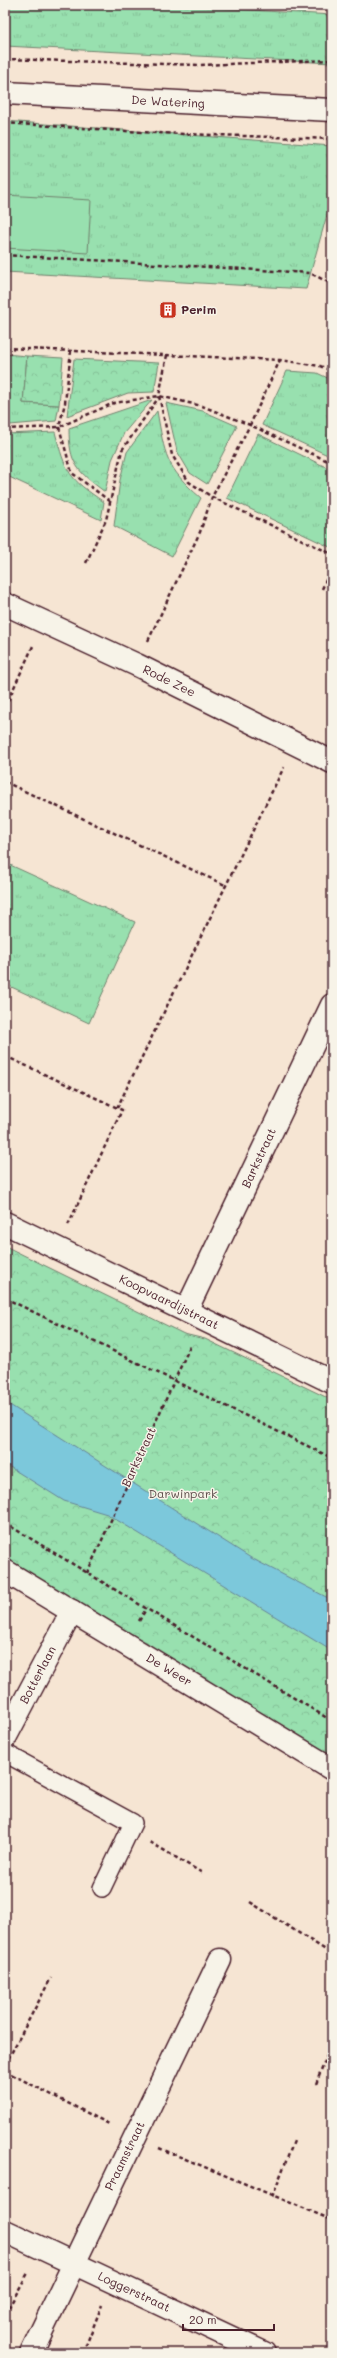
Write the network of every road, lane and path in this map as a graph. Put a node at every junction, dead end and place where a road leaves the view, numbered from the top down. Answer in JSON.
{"nodes":[{"id":1,"x":5,"y":59,"type":"edge"},
{"id":2,"x":332,"y":60,"type":"edge"},
{"id":3,"x":5,"y":93,"type":"edge"},
{"id":4,"x":332,"y":110,"type":"edge"},
{"id":5,"x":5,"y":123,"type":"edge"},
{"id":6,"x":332,"y":139,"type":"edge"},
{"id":7,"x":5,"y":255,"type":"edge"},
{"id":8,"x":332,"y":284,"type":"edge"},
{"id":9,"x":5,"y":348,"type":"edge"},
{"id":10,"x":71,"y":351,"type":"junction"},
{"id":11,"x":167,"y":355,"type":"junction"},
{"id":12,"x":280,"y":360,"type":"junction"},
{"id":13,"x":332,"y":371,"type":"edge"},
{"id":14,"x":159,"y":396,"type":"junction"},
{"id":15,"x":250,"y":425,"type":"junction"},
{"id":16,"x":59,"y":428,"type":"junction"},
{"id":17,"x":5,"y":429,"type":"edge"},
{"id":18,"x":332,"y":463,"type":"edge"},
{"id":19,"x":212,"y":497,"type":"junction"},
{"id":20,"x":112,"y":502,"type":"junction"},
{"id":21,"x":332,"y":554,"type":"edge"},
{"id":22,"x":86,"y":563,"type":"dead end"},
{"id":23,"x":332,"y":567,"type":"edge"},
{"id":24,"x":322,"y":589,"type":"dead end"},
{"id":25,"x":5,"y":604,"type":"edge"},
{"id":26,"x":44,"y":622,"type":"junction"},
{"id":27,"x":137,"y":665,"type":"junction"},
{"id":28,"x":5,"y":707,"type":"edge"},
{"id":29,"x":295,"y":744,"type":"junction"},
{"id":30,"x":332,"y":762,"type":"edge"},
{"id":31,"x":5,"y":782,"type":"edge"},
{"id":32,"x":226,"y":886,"type":"junction"},
{"id":33,"x":330,"y":1015,"type":"edge"},
{"id":34,"x":5,"y":1056,"type":"edge"},
{"id":35,"x":117,"y":1108,"type":"junction"},
{"id":36,"x":5,"y":1223,"type":"edge"},
{"id":37,"x":57,"y":1248,"type":"junction"},
{"id":38,"x":5,"y":1298,"type":"edge"},
{"id":39,"x":194,"y":1315,"type":"junction"},
{"id":40,"x":174,"y":1381,"type":"junction"},
{"id":41,"x":332,"y":1382,"type":"edge"},
{"id":42,"x":332,"y":1458,"type":"edge"},
{"id":43,"x":5,"y":1523,"type":"edge"},
{"id":44,"x":5,"y":1571,"type":"edge"},
{"id":45,"x":87,"y":1573,"type":"junction"},
{"id":46,"x":72,"y":1611,"type":"junction"},
{"id":47,"x":332,"y":1720,"type":"edge"},
{"id":48,"x":5,"y":1738,"type":"edge"},
{"id":49,"x":5,"y":1753,"type":"edge"},
{"id":50,"x":332,"y":1769,"type":"edge"},
{"id":51,"x":130,"y":1829,"type":"junction"},
{"id":52,"x":204,"y":1874,"type":"dead end"},
{"id":53,"x":102,"y":1888,"type":"dead end"},
{"id":54,"x":250,"y":1902,"type":"dead end"},
{"id":55,"x":332,"y":1954,"type":"edge"},
{"id":56,"x":220,"y":1960,"type":"dead end"},
{"id":57,"x":50,"y":1978,"type":"dead end"},
{"id":58,"x":332,"y":2043,"type":"edge"},
{"id":59,"x":5,"y":2065,"type":"edge"},
{"id":60,"x":5,"y":2071,"type":"edge"},
{"id":61,"x":316,"y":2084,"type":"dead end"},
{"id":62,"x":134,"y":2137,"type":"junction"},
{"id":63,"x":294,"y":2141,"type":"dead end"},
{"id":64,"x":272,"y":2196,"type":"junction"},
{"id":65,"x":332,"y":2220,"type":"edge"},
{"id":66,"x":5,"y":2231,"type":"edge"},
{"id":67,"x":42,"y":2248,"type":"junction"},
{"id":68,"x":74,"y":2263,"type":"junction"},
{"id":69,"x":112,"y":2281,"type":"junction"},
{"id":70,"x":5,"y":2314,"type":"edge"},
{"id":71,"x":31,"y":2353,"type":"edge"},
{"id":72,"x":83,"y":2353,"type":"edge"},
{"id":73,"x":264,"y":2353,"type":"edge"}],
"edges":[{"from":1,"to":2,"type":"path"},
{"from":3,"to":4,"type":"street","name":"De Watering"},
{"from":5,"to":6,"type":"path"},
{"from":7,"to":8,"type":"path"},
{"from":9,"to":10,"type":"path"},
{"from":10,"to":11,"type":"path"},
{"from":10,"to":16,"type":"path"},
{"from":11,"to":12,"type":"path"},
{"from":11,"to":14,"type":"path"},
{"from":12,"to":13,"type":"path"},
{"from":12,"to":15,"type":"path"},
{"from":14,"to":15,"type":"path"},
{"from":14,"to":16,"type":"path"},
{"from":14,"to":19,"type":"path"},
{"from":14,"to":20,"type":"path"},
{"from":15,"to":18,"type":"path"},
{"from":15,"to":19,"type":"path"},
{"from":16,"to":17,"type":"path"},
{"from":16,"to":20,"type":"path"},
{"from":19,"to":21,"type":"path"},
{"from":19,"to":27,"type":"path"},
{"from":20,"to":22,"type":"path"},
{"from":23,"to":24,"type":"path"},
{"from":25,"to":26,"type":"street","name":"Rode Zee"},
{"from":26,"to":27,"type":"street","name":"Rode Zee"},
{"from":26,"to":28,"type":"path"},
{"from":27,"to":29,"type":"street","name":"Rode Zee"},
{"from":29,"to":30,"type":"street","name":"Rode Zee"},
{"from":29,"to":32,"type":"path"},
{"from":31,"to":32,"type":"path"},
{"from":32,"to":35,"type":"path"},
{"from":33,"to":39,"type":"street","name":"Barkstraat"},
{"from":34,"to":35,"type":"path"},
{"from":35,"to":37,"type":"path"},
{"from":36,"to":37,"type":"street","name":"Koopvaardijstraat"},
{"from":37,"to":39,"type":"street","name":"Koopvaardijstraat"},
{"from":38,"to":40,"type":"path"},
{"from":39,"to":40,"type":"path","name":"Barkstraat"},
{"from":39,"to":41,"type":"street","name":"Koopvaardijstraat"},
{"from":40,"to":42,"type":"path"},
{"from":40,"to":45,"type":"path","name":"Barkstraat"},
{"from":43,"to":45,"type":"path"},
{"from":44,"to":46,"type":"street","name":"De Weer"},
{"from":45,"to":47,"type":"path"},
{"from":46,"to":48,"type":"street","name":"Botterlaan"},
{"from":46,"to":50,"type":"street","name":"De Weer"},
{"from":49,"to":51,"type":"lane"},
{"from":51,"to":52,"type":"path"},
{"from":51,"to":53,"type":"lane"},
{"from":54,"to":55,"type":"path"},
{"from":56,"to":62,"type":"street","name":"Praamstraat"},
{"from":57,"to":59,"type":"path"},
{"from":58,"to":61,"type":"path"},
{"from":60,"to":62,"type":"path"},
{"from":62,"to":64,"type":"path"},
{"from":62,"to":68,"type":"street","name":"Praamstraat"},
{"from":63,"to":64,"type":"path"},
{"from":64,"to":65,"type":"path"},
{"from":66,"to":67,"type":"street","name":"Loggerstraat"},
{"from":67,"to":68,"type":"street","name":"Loggerstraat"},
{"from":67,"to":70,"type":"path"},
{"from":68,"to":69,"type":"street","name":"Loggerstraat"},
{"from":68,"to":71,"type":"street","name":"Praamstraat"},
{"from":69,"to":72,"type":"path"},
{"from":69,"to":73,"type":"street","name":"Loggerstraat"}]}
